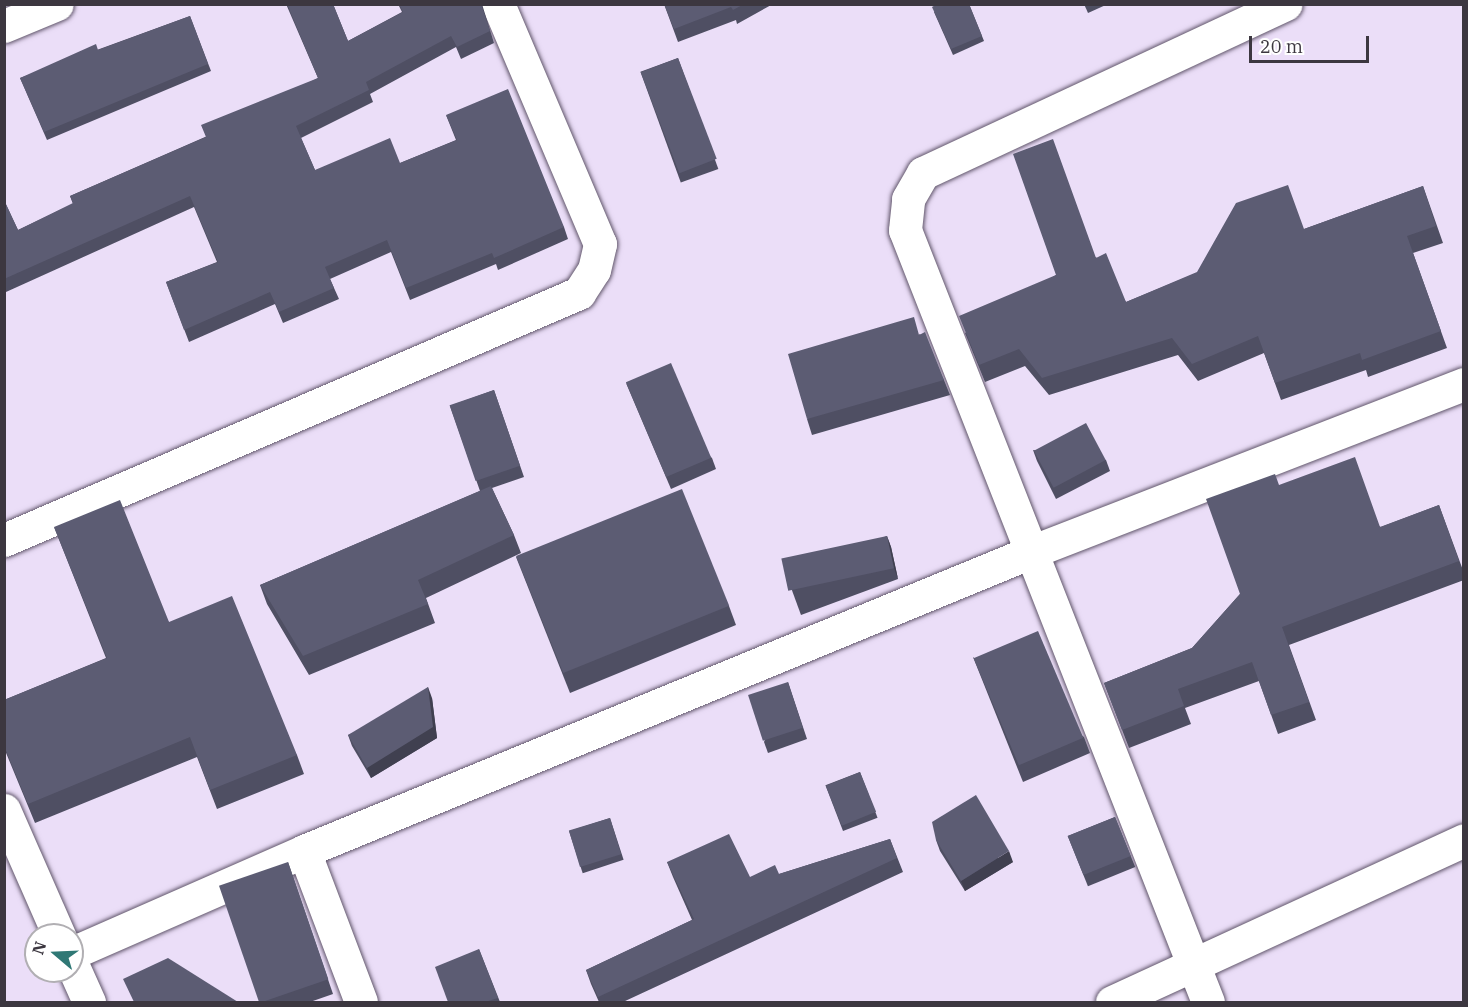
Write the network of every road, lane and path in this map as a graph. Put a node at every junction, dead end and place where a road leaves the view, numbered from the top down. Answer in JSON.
{"nodes":[{"id":1,"x":57,"y":4,"type":"edge"},
{"id":2,"x":498,"y":4,"type":"edge"},
{"id":3,"x":1285,"y":4,"type":"edge"},
{"id":4,"x":4,"y":26,"type":"edge"},
{"id":5,"x":1464,"y":384,"type":"edge"},
{"id":6,"x":4,"y":540,"type":"edge"},
{"id":7,"x":1031,"y":552,"type":"junction"},
{"id":8,"x":4,"y":810,"type":"edge"},
{"id":9,"x":1464,"y":840,"type":"edge"},
{"id":10,"x":304,"y":851,"type":"junction"},
{"id":11,"x":54,"y":923,"type":"edge"},
{"id":12,"x":84,"y":948,"type":"edge"},
{"id":13,"x":1196,"y":966,"type":"junction"},
{"id":14,"x":80,"y":983,"type":"edge"},
{"id":15,"x":89,"y":1002,"type":"edge"},
{"id":16,"x":361,"y":1002,"type":"edge"},
{"id":17,"x":1112,"y":1002,"type":"edge"},
{"id":18,"x":1208,"y":1002,"type":"edge"}],
"edges":[{"from":1,"to":4,"type":"street"},
{"from":2,"to":6,"type":"street"},
{"from":3,"to":7,"type":"street"},
{"from":5,"to":7,"type":"street"},
{"from":7,"to":10,"type":"street"},
{"from":7,"to":13,"type":"street"},
{"from":8,"to":11,"type":"street"},
{"from":9,"to":13,"type":"street"},
{"from":10,"to":12,"type":"street"},
{"from":10,"to":16,"type":"street"},
{"from":13,"to":17,"type":"street"},
{"from":13,"to":18,"type":"street"},
{"from":14,"to":15,"type":"street"}]}
